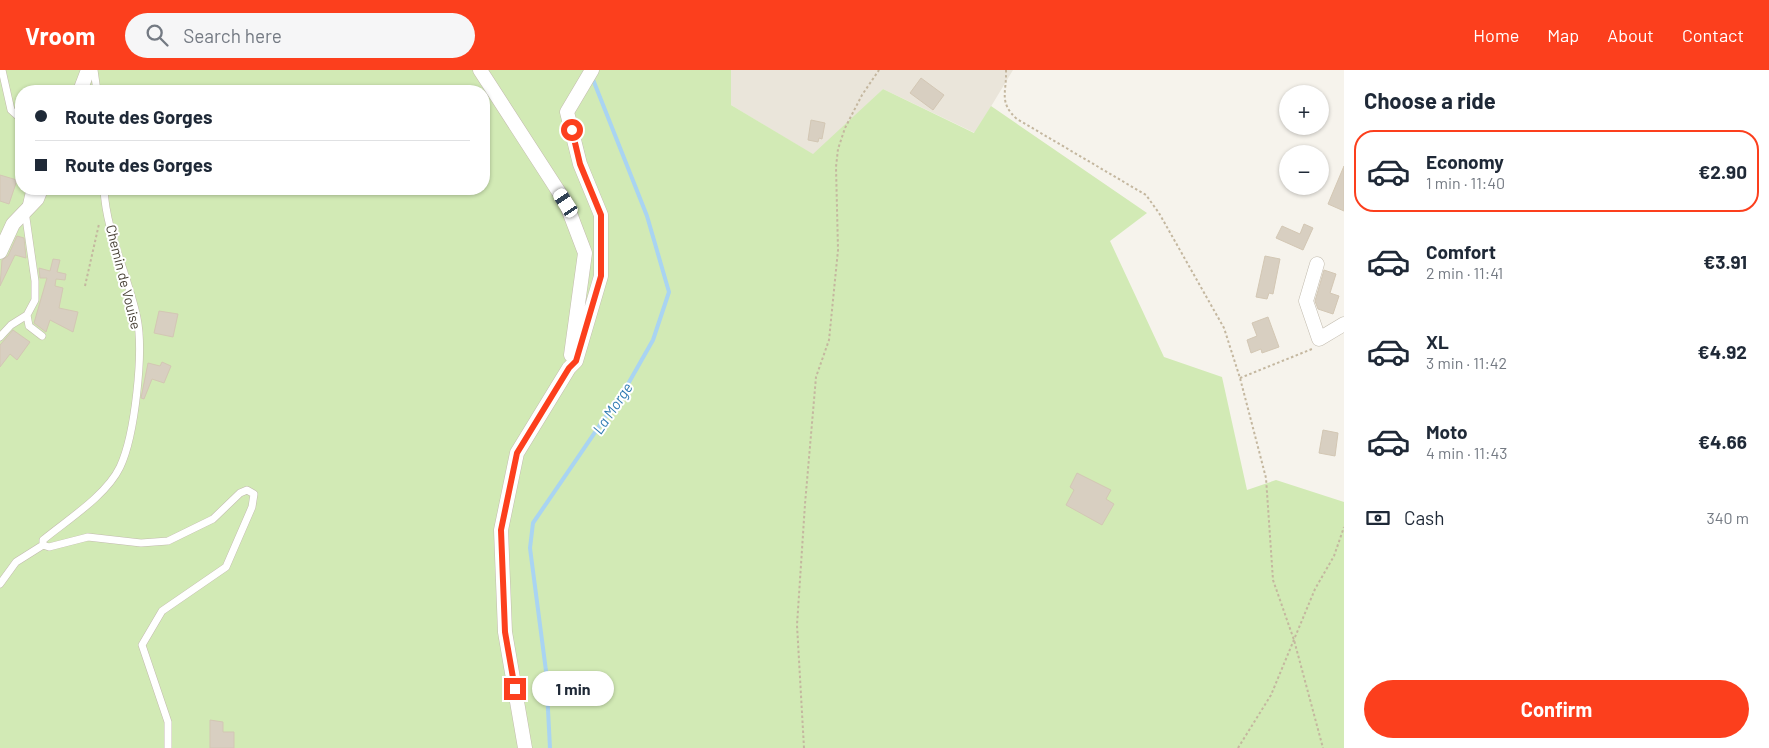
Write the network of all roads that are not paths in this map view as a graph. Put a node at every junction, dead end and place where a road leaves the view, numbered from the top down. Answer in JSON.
{"nodes":[{"id":1,"x":2,"y":70,"type":"edge"},
{"id":2,"x":88,"y":70,"type":"edge"},
{"id":3,"x":94,"y":70,"type":"edge"},
{"id":4,"x":480,"y":70,"type":"edge"},
{"id":5,"x":592,"y":70,"type":"edge"},
{"id":6,"x":82,"y":85,"type":"edge"},
{"id":7,"x":96,"y":85,"type":"edge"},
{"id":8,"x":490,"y":85,"type":"edge"},
{"id":9,"x":490,"y":85,"type":"edge"},
{"id":10,"x":15,"y":114,"type":"edge"},
{"id":11,"x":29,"y":195,"type":"edge"},
{"id":12,"x":39,"y":195,"type":"edge"},
{"id":13,"x":105,"y":195,"type":"edge"},
{"id":14,"x":25,"y":211,"type":"junction"},
{"id":15,"x":0,"y":252,"type":"edge"},
{"id":16,"x":1317,"y":264,"type":"dead end"},
{"id":17,"x":27,"y":315,"type":"junction"},
{"id":18,"x":1344,"y":324,"type":"edge"},
{"id":19,"x":42,"y":336,"type":"dead end"},
{"id":20,"x":0,"y":337,"type":"edge"},
{"id":21,"x":569,"y":368,"type":"junction"},
{"id":22,"x":43,"y":545,"type":"junction"},
{"id":23,"x":0,"y":584,"type":"edge"},
{"id":24,"x":168,"y":748,"type":"edge"},
{"id":25,"x":526,"y":748,"type":"edge"}],
"edges":[{"from":1,"to":10,"type":"lane"},
{"from":2,"to":6,"type":"street"},
{"from":3,"to":7,"type":"lane"},
{"from":4,"to":9,"type":"street"},
{"from":5,"to":21,"type":"street"},
{"from":8,"to":21,"type":"street"},
{"from":11,"to":14,"type":"lane"},
{"from":12,"to":14,"type":"street"},
{"from":13,"to":22,"type":"lane","name":"Chemin de Vouise"},
{"from":14,"to":15,"type":"street"},
{"from":14,"to":17,"type":"lane"},
{"from":16,"to":18,"type":"street"},
{"from":17,"to":19,"type":"lane"},
{"from":17,"to":20,"type":"lane"},
{"from":21,"to":25,"type":"street"},
{"from":22,"to":23,"type":"lane"},
{"from":22,"to":24,"type":"lane"}]}
